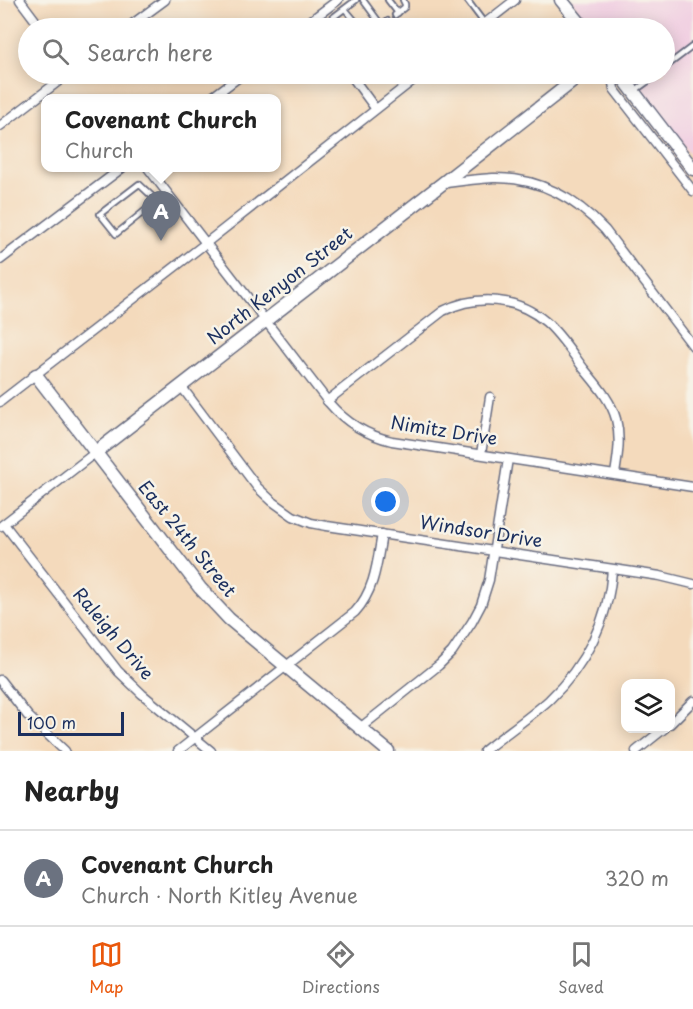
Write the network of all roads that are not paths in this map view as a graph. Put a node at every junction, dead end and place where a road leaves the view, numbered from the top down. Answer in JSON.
{"nodes":[{"id":1,"x":20,"y":0,"type":"edge"},
{"id":2,"x":165,"y":0,"type":"edge"},
{"id":3,"x":338,"y":0,"type":"edge"},
{"id":4,"x":356,"y":0,"type":"edge"},
{"id":5,"x":363,"y":0,"type":"edge"},
{"id":6,"x":388,"y":0,"type":"edge"},
{"id":7,"x":403,"y":0,"type":"edge"},
{"id":8,"x":467,"y":0,"type":"edge"},
{"id":9,"x":515,"y":0,"type":"edge"},
{"id":10,"x":561,"y":0,"type":"edge"},
{"id":11,"x":345,"y":9,"type":"junction"},
{"id":12,"x":34,"y":18,"type":"edge"},
{"id":13,"x":141,"y":18,"type":"edge"},
{"id":14,"x":322,"y":18,"type":"edge"},
{"id":15,"x":334,"y":18,"type":"edge"},
{"id":16,"x":353,"y":18,"type":"edge"},
{"id":17,"x":375,"y":18,"type":"edge"},
{"id":18,"x":477,"y":18,"type":"edge"},
{"id":19,"x":492,"y":18,"type":"edge"},
{"id":20,"x":576,"y":18,"type":"edge"},
{"id":21,"x":693,"y":46,"type":"edge"},
{"id":22,"x":688,"y":50,"type":"junction"},
{"id":23,"x":693,"y":57,"type":"edge"},
{"id":24,"x":675,"y":60,"type":"edge"},
{"id":25,"x":55,"y":84,"type":"edge"},
{"id":26,"x":230,"y":84,"type":"edge"},
{"id":27,"x":357,"y":84,"type":"edge"},
{"id":28,"x":407,"y":84,"type":"edge"},
{"id":29,"x":569,"y":84,"type":"edge"},
{"id":30,"x":613,"y":84,"type":"edge"},
{"id":31,"x":627,"y":84,"type":"edge"},
{"id":32,"x":644,"y":84,"type":"edge"},
{"id":33,"x":633,"y":92,"type":"junction"},
{"id":34,"x":42,"y":94,"type":"edge"},
{"id":35,"x":217,"y":94,"type":"edge"},
{"id":36,"x":41,"y":95,"type":"edge"},
{"id":37,"x":375,"y":108,"type":"junction"},
{"id":38,"x":0,"y":126,"type":"edge"},
{"id":39,"x":693,"y":169,"type":"edge"},
{"id":40,"x":117,"y":172,"type":"edge"},
{"id":41,"x":151,"y":172,"type":"edge"},
{"id":42,"x":443,"y":183,"type":"junction"},
{"id":43,"x":693,"y":191,"type":"edge"},
{"id":44,"x":169,"y":195,"type":"junction"},
{"id":45,"x":157,"y":201,"type":"junction"},
{"id":46,"x":206,"y":243,"type":"junction"},
{"id":47,"x":0,"y":260,"type":"edge"},
{"id":48,"x":266,"y":321,"type":"junction"},
{"id":49,"x":693,"y":346,"type":"edge"},
{"id":50,"x":36,"y":375,"type":"junction"},
{"id":51,"x":181,"y":386,"type":"junction"},
{"id":52,"x":490,"y":398,"type":"dead end"},
{"id":53,"x":327,"y":401,"type":"junction"},
{"id":54,"x":0,"y":402,"type":"edge"},
{"id":55,"x":96,"y":452,"type":"junction"},
{"id":56,"x":482,"y":454,"type":"junction"},
{"id":57,"x":508,"y":459,"type":"junction"},
{"id":58,"x":615,"y":474,"type":"junction"},
{"id":59,"x":693,"y":487,"type":"edge"},
{"id":60,"x":2,"y":525,"type":"edge"},
{"id":61,"x":382,"y":534,"type":"junction"},
{"id":62,"x":494,"y":551,"type":"junction"},
{"id":63,"x":612,"y":570,"type":"junction"},
{"id":64,"x":693,"y":584,"type":"edge"},
{"id":65,"x":286,"y":667,"type":"junction"},
{"id":66,"x":0,"y":680,"type":"edge"},
{"id":67,"x":693,"y":701,"type":"edge"},
{"id":68,"x":675,"y":719,"type":"edge"},
{"id":69,"x":360,"y":728,"type":"junction"},
{"id":70,"x":660,"y":733,"type":"edge"},
{"id":71,"x":195,"y":738,"type":"junction"},
{"id":72,"x":65,"y":751,"type":"edge"},
{"id":73,"x":178,"y":751,"type":"edge"},
{"id":74,"x":211,"y":751,"type":"edge"},
{"id":75,"x":388,"y":751,"type":"edge"},
{"id":76,"x":484,"y":751,"type":"edge"},
{"id":77,"x":636,"y":751,"type":"edge"}],
"edges":[{"from":1,"to":12,"type":"street"},
{"from":2,"to":13,"type":"street"},
{"from":3,"to":14,"type":"street"},
{"from":4,"to":11,"type":"lane"},
{"from":5,"to":17,"type":"lane"},
{"from":6,"to":7,"type":"lane"},
{"from":8,"to":18,"type":"lane"},
{"from":9,"to":19,"type":"street"},
{"from":10,"to":20,"type":"street"},
{"from":11,"to":15,"type":"lane"},
{"from":11,"to":16,"type":"lane"},
{"from":21,"to":22,"type":"lane"},
{"from":22,"to":23,"type":"lane"},
{"from":22,"to":24,"type":"lane"},
{"from":25,"to":34,"type":"street"},
{"from":26,"to":35,"type":"street"},
{"from":27,"to":37,"type":"street"},
{"from":28,"to":37,"type":"street"},
{"from":29,"to":42,"type":"street","name":"North Kenyon Street"},
{"from":30,"to":43,"type":"street"},
{"from":31,"to":33,"type":"street"},
{"from":32,"to":33,"type":"lane"},
{"from":33,"to":39,"type":"street"},
{"from":36,"to":38,"type":"street"},
{"from":37,"to":46,"type":"street"},
{"from":40,"to":47,"type":"street"},
{"from":41,"to":44,"type":"street","name":"Nimitz Drive"},
{"from":42,"to":48,"type":"street","name":"North Kenyon Street"},
{"from":42,"to":49,"type":"street"},
{"from":44,"to":45,"type":"lane"},
{"from":44,"to":46,"type":"street","name":"Nimitz Drive"},
{"from":45,"to":45,"type":"lane"},
{"from":46,"to":48,"type":"street","name":"Nimitz Drive"},
{"from":46,"to":50,"type":"street"},
{"from":48,"to":51,"type":"street","name":"North Kenyon Street"},
{"from":48,"to":53,"type":"street","name":"Nimitz Drive"},
{"from":50,"to":54,"type":"street"},
{"from":50,"to":55,"type":"street","name":"East 24th Street"},
{"from":51,"to":55,"type":"street","name":"North Kenyon Street"},
{"from":51,"to":61,"type":"street","name":"Windsor Drive"},
{"from":52,"to":56,"type":"street"},
{"from":53,"to":56,"type":"street","name":"Nimitz Drive"},
{"from":53,"to":58,"type":"street"},
{"from":55,"to":60,"type":"street","name":"North Kenyon Street"},
{"from":55,"to":65,"type":"street","name":"East 24th Street"},
{"from":56,"to":57,"type":"street","name":"Nimitz Drive"},
{"from":57,"to":58,"type":"street","name":"Nimitz Drive"},
{"from":57,"to":62,"type":"street"},
{"from":58,"to":59,"type":"street","name":"Nimitz Drive"},
{"from":60,"to":71,"type":"street","name":"Raleigh Drive"},
{"from":61,"to":62,"type":"street","name":"Windsor Drive"},
{"from":61,"to":65,"type":"street"},
{"from":62,"to":63,"type":"street","name":"Windsor Drive"},
{"from":62,"to":69,"type":"street"},
{"from":63,"to":64,"type":"street","name":"Windsor Drive"},
{"from":63,"to":76,"type":"street"},
{"from":65,"to":69,"type":"street","name":"East 24th Street"},
{"from":65,"to":71,"type":"street"},
{"from":66,"to":72,"type":"street"},
{"from":67,"to":68,"type":"street"},
{"from":69,"to":75,"type":"street","name":"East 24th Street"},
{"from":70,"to":77,"type":"street"},
{"from":71,"to":73,"type":"street"},
{"from":71,"to":74,"type":"street","name":"Raleigh Drive"}]}
